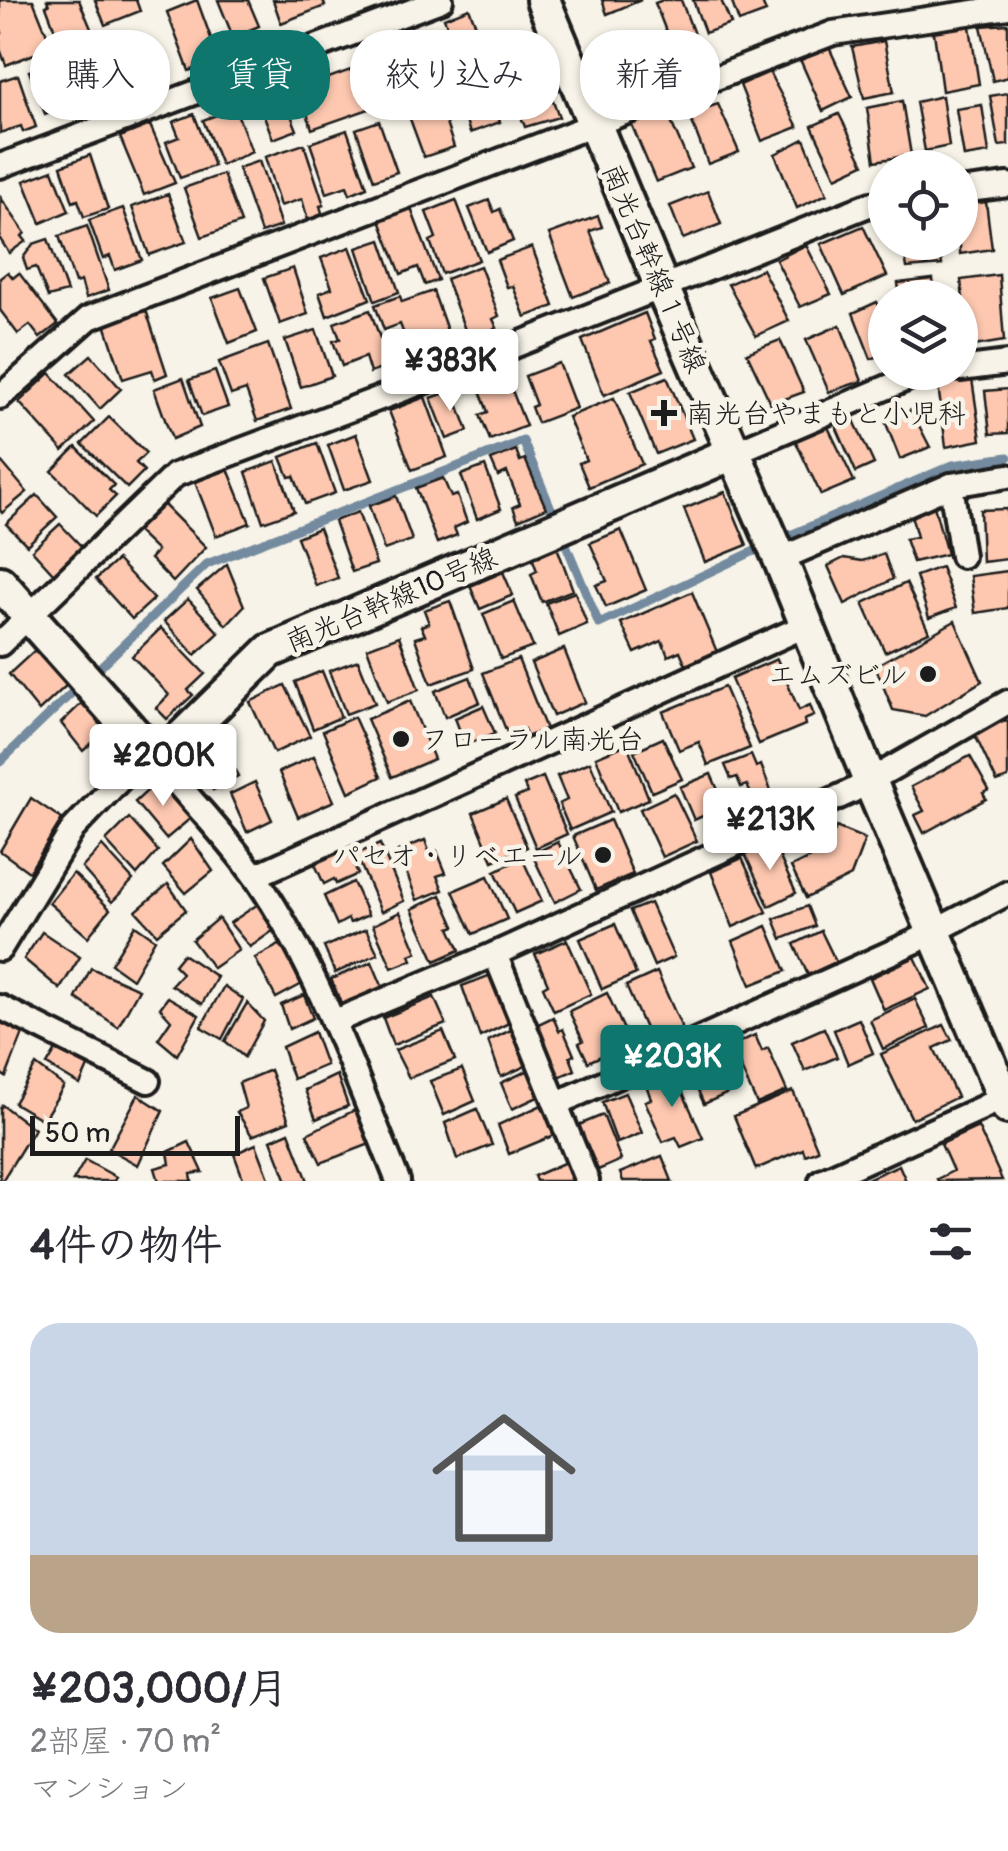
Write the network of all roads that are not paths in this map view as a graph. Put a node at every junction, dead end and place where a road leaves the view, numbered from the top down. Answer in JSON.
{"nodes":[{"id":1,"x":441,"y":0,"type":"edge"},
{"id":2,"x":543,"y":0,"type":"edge"},
{"id":3,"x":1008,"y":7,"type":"edge"},
{"id":4,"x":595,"y":125,"type":"junction"},
{"id":5,"x":0,"y":166,"type":"edge"},
{"id":6,"x":1008,"y":184,"type":"edge"},
{"id":7,"x":978,"y":189,"type":"edge"},
{"id":8,"x":868,"y":205,"type":"edge"},
{"id":9,"x":662,"y":286,"type":"junction"},
{"id":10,"x":1008,"y":362,"type":"edge"},
{"id":11,"x":978,"y":366,"type":"edge"},
{"id":12,"x":881,"y":390,"type":"edge"},
{"id":13,"x":0,"y":397,"type":"edge"},
{"id":14,"x":733,"y":453,"type":"junction"},
{"id":15,"x":1008,"y":476,"type":"edge"},
{"id":16,"x":951,"y":485,"type":"junction"},
{"id":17,"x":775,"y":549,"type":"junction"},
{"id":18,"x":962,"y":556,"type":"dead end"},
{"id":19,"x":0,"y":583,"type":"edge"},
{"id":20,"x":28,"y":616,"type":"junction"},
{"id":21,"x":807,"y":625,"type":"junction"},
{"id":22,"x":0,"y":644,"type":"edge"},
{"id":23,"x":1008,"y":702,"type":"edge"},
{"id":24,"x":154,"y":755,"type":"junction"},
{"id":25,"x":870,"y":781,"type":"junction"},
{"id":26,"x":255,"y":876,"type":"junction"},
{"id":27,"x":1008,"y":893,"type":"edge"},
{"id":28,"x":934,"y":933,"type":"junction"},
{"id":29,"x":0,"y":949,"type":"edge"},
{"id":30,"x":495,"y":954,"type":"junction"},
{"id":31,"x":0,"y":1007,"type":"edge"},
{"id":32,"x":332,"y":1022,"type":"junction"},
{"id":33,"x":148,"y":1082,"type":"dead end"},
{"id":34,"x":1006,"y":1098,"type":"edge"},
{"id":35,"x":556,"y":1104,"type":"junction"},
{"id":36,"x":390,"y":1178,"type":"edge"},
{"id":37,"x":587,"y":1181,"type":"edge"},
{"id":38,"x":820,"y":1181,"type":"edge"}],
"edges":[{"from":1,"to":5,"type":"street"},
{"from":2,"to":4,"type":"street","name":"南光台幹線１号線"},
{"from":3,"to":4,"type":"street"},
{"from":4,"to":9,"type":"street","name":"南光台幹線１号線"},
{"from":4,"to":13,"type":"street"},
{"from":6,"to":7,"type":"street"},
{"from":8,"to":9,"type":"street"},
{"from":9,"to":14,"type":"street","name":"南光台幹線１号線"},
{"from":9,"to":20,"type":"street"},
{"from":10,"to":11,"type":"street"},
{"from":12,"to":14,"type":"street"},
{"from":14,"to":17,"type":"street","name":"南光台幹線１号線"},
{"from":14,"to":24,"type":"street","name":"南光台幹線10号線"},
{"from":15,"to":16,"type":"street"},
{"from":16,"to":17,"type":"street"},
{"from":16,"to":18,"type":"street"},
{"from":17,"to":21,"type":"street","name":"南光台幹線１号線"},
{"from":19,"to":20,"type":"street"},
{"from":20,"to":22,"type":"street"},
{"from":20,"to":24,"type":"street"},
{"from":21,"to":25,"type":"street","name":"南光台幹線１号線"},
{"from":21,"to":26,"type":"street"},
{"from":23,"to":25,"type":"street"},
{"from":24,"to":26,"type":"street"},
{"from":24,"to":29,"type":"street"},
{"from":25,"to":28,"type":"street","name":"南光台幹線１号線"},
{"from":25,"to":30,"type":"street"},
{"from":26,"to":32,"type":"street"},
{"from":27,"to":28,"type":"street"},
{"from":28,"to":34,"type":"street","name":"南光台幹線１号線"},
{"from":28,"to":35,"type":"street"},
{"from":30,"to":32,"type":"street"},
{"from":30,"to":35,"type":"street"},
{"from":31,"to":33,"type":"street"},
{"from":32,"to":36,"type":"street"},
{"from":34,"to":38,"type":"street"},
{"from":35,"to":37,"type":"street"}]}
